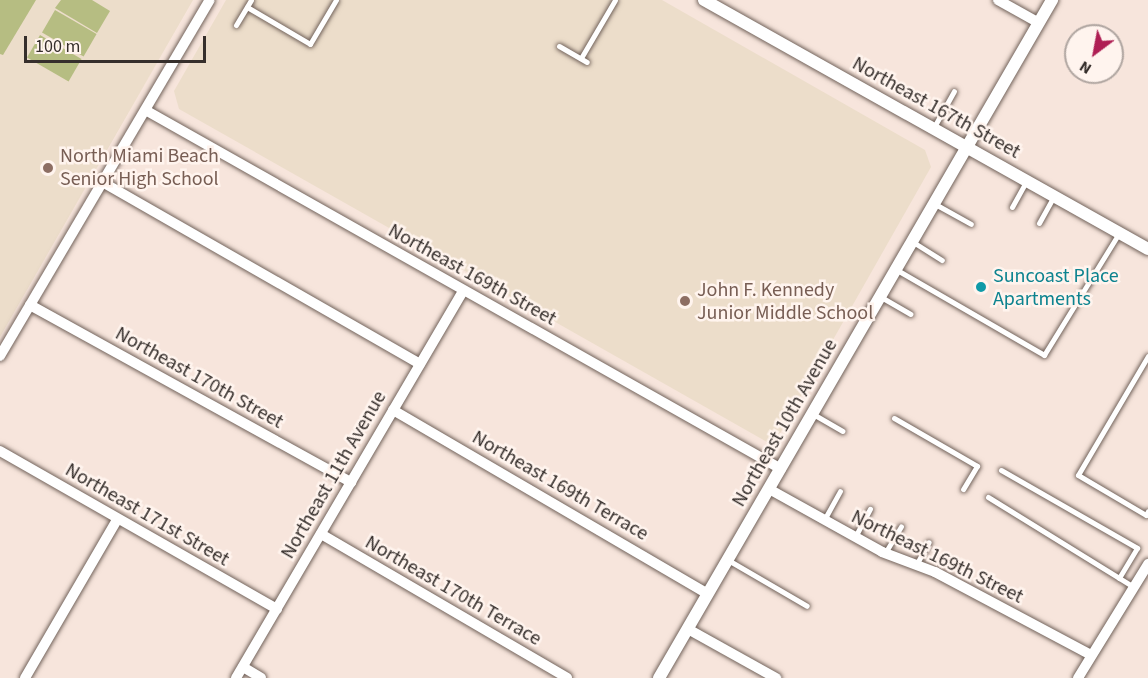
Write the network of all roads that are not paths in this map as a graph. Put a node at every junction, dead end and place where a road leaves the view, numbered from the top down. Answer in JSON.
{"nodes":[{"id":1,"x":210,"y":0,"type":"edge"},
{"id":2,"x":251,"y":0,"type":"edge"},
{"id":3,"x":336,"y":0,"type":"edge"},
{"id":4,"x":615,"y":0,"type":"edge"},
{"id":5,"x":704,"y":0,"type":"edge"},
{"id":6,"x":998,"y":0,"type":"edge"},
{"id":7,"x":1052,"y":0,"type":"edge"},
{"id":8,"x":247,"y":7,"type":"junction"},
{"id":9,"x":1039,"y":23,"type":"junction"},
{"id":10,"x":236,"y":25,"type":"dead end"},
{"id":11,"x":559,"y":46,"type":"dead end"},
{"id":12,"x":954,"y":91,"type":"dead end"},
{"id":13,"x":147,"y":111,"type":"junction"},
{"id":14,"x":933,"y":128,"type":"junction"},
{"id":15,"x":968,"y":148,"type":"junction"},
{"id":16,"x":1027,"y":181,"type":"junction"},
{"id":17,"x":104,"y":183,"type":"junction"},
{"id":18,"x":1054,"y":196,"type":"junction"},
{"id":19,"x":935,"y":204,"type":"junction"},
{"id":20,"x":1012,"y":207,"type":"dead end"},
{"id":21,"x":1038,"y":223,"type":"dead end"},
{"id":22,"x":970,"y":224,"type":"dead end"},
{"id":23,"x":1119,"y":233,"type":"junction"},
{"id":24,"x":913,"y":242,"type":"junction"},
{"id":25,"x":1148,"y":249,"type":"edge"},
{"id":26,"x":942,"y":260,"type":"dead end"},
{"id":27,"x":897,"y":270,"type":"junction"},
{"id":28,"x":463,"y":291,"type":"junction"},
{"id":29,"x":881,"y":297,"type":"junction"},
{"id":30,"x":30,"y":305,"type":"junction"},
{"id":31,"x":910,"y":314,"type":"dead end"},
{"id":32,"x":0,"y":356,"type":"edge"},
{"id":33,"x":1148,"y":356,"type":"edge"},
{"id":34,"x":420,"y":364,"type":"junction"},
{"id":35,"x":393,"y":410,"type":"junction"},
{"id":36,"x":813,"y":414,"type":"junction"},
{"id":37,"x":894,"y":418,"type":"dead end"},
{"id":38,"x":843,"y":431,"type":"dead end"},
{"id":39,"x":0,"y":451,"type":"edge"},
{"id":40,"x":781,"y":469,"type":"junction"},
{"id":41,"x":1001,"y":470,"type":"dead end"},
{"id":42,"x":351,"y":482,"type":"junction"},
{"id":43,"x":769,"y":489,"type":"junction"},
{"id":44,"x":963,"y":489,"type":"dead end"},
{"id":45,"x":840,"y":491,"type":"dead end"},
{"id":46,"x":987,"y":497,"type":"dead end"},
{"id":47,"x":870,"y":509,"type":"dead end"},
{"id":48,"x":1147,"y":514,"type":"edge"},
{"id":49,"x":117,"y":520,"type":"junction"},
{"id":50,"x":824,"y":520,"type":"junction"},
{"id":51,"x":902,"y":526,"type":"dead end"},
{"id":52,"x":321,"y":534,"type":"junction"},
{"id":53,"x":855,"y":537,"type":"junction"},
{"id":54,"x":929,"y":542,"type":"dead end"},
{"id":55,"x":885,"y":554,"type":"junction"},
{"id":56,"x":728,"y":560,"type":"junction"},
{"id":57,"x":916,"y":565,"type":"junction"},
{"id":58,"x":1147,"y":567,"type":"edge"},
{"id":59,"x":1119,"y":578,"type":"junction"},
{"id":60,"x":1134,"y":586,"type":"junction"},
{"id":61,"x":708,"y":594,"type":"junction"},
{"id":62,"x":807,"y":606,"type":"dead end"},
{"id":63,"x":277,"y":609,"type":"junction"},
{"id":64,"x":687,"y":629,"type":"junction"},
{"id":65,"x":1091,"y":655,"type":"junction"},
{"id":66,"x":243,"y":667,"type":"junction"},
{"id":67,"x":25,"y":678,"type":"edge"},
{"id":68,"x":236,"y":678,"type":"edge"},
{"id":69,"x":261,"y":678,"type":"edge"},
{"id":70,"x":567,"y":678,"type":"edge"},
{"id":71,"x":659,"y":678,"type":"edge"},
{"id":72,"x":776,"y":678,"type":"edge"},
{"id":73,"x":1078,"y":678,"type":"edge"}],
"edges":[{"from":1,"to":13,"type":"street"},
{"from":2,"to":8,"type":"lane"},
{"from":3,"to":8,"type":"lane"},
{"from":4,"to":11,"type":"lane"},
{"from":5,"to":14,"type":"street","name":"Northeast 167th Street"},
{"from":6,"to":9,"type":"street"},
{"from":7,"to":9,"type":"street","name":"Northeast 10th Avenue"},
{"from":8,"to":10,"type":"lane"},
{"from":9,"to":15,"type":"street","name":"Northeast 10th Avenue"},
{"from":12,"to":14,"type":"lane"},
{"from":13,"to":17,"type":"street"},
{"from":13,"to":28,"type":"street","name":"Northeast 169th Street"},
{"from":14,"to":15,"type":"street","name":"Northeast 167th Street"},
{"from":15,"to":16,"type":"street","name":"Northeast 167th Street"},
{"from":15,"to":19,"type":"street","name":"Northeast 10th Avenue"},
{"from":16,"to":18,"type":"street","name":"Northeast 167th Street"},
{"from":16,"to":20,"type":"lane"},
{"from":17,"to":30,"type":"street"},
{"from":17,"to":34,"type":"street"},
{"from":18,"to":21,"type":"lane"},
{"from":18,"to":23,"type":"street","name":"Northeast 167th Street"},
{"from":19,"to":22,"type":"lane"},
{"from":19,"to":24,"type":"street","name":"Northeast 10th Avenue"},
{"from":23,"to":25,"type":"street","name":"Northeast 167th Street"},
{"from":23,"to":27,"type":"lane"},
{"from":24,"to":26,"type":"lane"},
{"from":24,"to":27,"type":"street","name":"Northeast 10th Avenue"},
{"from":27,"to":29,"type":"street","name":"Northeast 10th Avenue"},
{"from":28,"to":34,"type":"street","name":"Northeast 11th Avenue"},
{"from":28,"to":40,"type":"street","name":"Northeast 169th Street"},
{"from":29,"to":31,"type":"lane"},
{"from":29,"to":36,"type":"street","name":"Northeast 10th Avenue"},
{"from":30,"to":32,"type":"street"},
{"from":30,"to":42,"type":"street","name":"Northeast 170th Street"},
{"from":33,"to":48,"type":"lane"},
{"from":34,"to":35,"type":"street","name":"Northeast 11th Avenue"},
{"from":35,"to":42,"type":"street","name":"Northeast 11th Avenue"},
{"from":35,"to":61,"type":"street","name":"Northeast 169th Terrace"},
{"from":36,"to":38,"type":"lane"},
{"from":36,"to":40,"type":"street","name":"Northeast 10th Avenue"},
{"from":37,"to":44,"type":"lane"},
{"from":39,"to":49,"type":"street","name":"Northeast 171st Street"},
{"from":40,"to":43,"type":"street","name":"Northeast 10th Avenue"},
{"from":41,"to":59,"type":"lane"},
{"from":42,"to":52,"type":"street","name":"Northeast 11th Avenue"},
{"from":43,"to":50,"type":"street","name":"Northeast 169th Street"},
{"from":43,"to":56,"type":"street","name":"Northeast 10th Avenue"},
{"from":45,"to":50,"type":"lane"},
{"from":46,"to":59,"type":"lane"},
{"from":47,"to":53,"type":"lane"},
{"from":49,"to":63,"type":"street","name":"Northeast 171st Street"},
{"from":49,"to":67,"type":"street"},
{"from":50,"to":53,"type":"street","name":"Northeast 169th Street"},
{"from":51,"to":55,"type":"lane"},
{"from":52,"to":63,"type":"street","name":"Northeast 11th Avenue"},
{"from":52,"to":70,"type":"street","name":"Northeast 170th Terrace"},
{"from":53,"to":55,"type":"street","name":"Northeast 169th Street"},
{"from":54,"to":57,"type":"lane"},
{"from":55,"to":57,"type":"street","name":"Northeast 169th Street"},
{"from":56,"to":61,"type":"street","name":"Northeast 10th Avenue"},
{"from":56,"to":62,"type":"lane"},
{"from":57,"to":65,"type":"street","name":"Northeast 169th Street"},
{"from":58,"to":60,"type":"street"},
{"from":59,"to":60,"type":"lane"},
{"from":60,"to":65,"type":"street"},
{"from":61,"to":64,"type":"street","name":"Northeast 10th Avenue"},
{"from":63,"to":66,"type":"street","name":"Northeast 11th Avenue"},
{"from":64,"to":71,"type":"street","name":"Northeast 10th Avenue"},
{"from":64,"to":72,"type":"street"},
{"from":65,"to":73,"type":"street"},
{"from":66,"to":68,"type":"street","name":"Northeast 11th Avenue"},
{"from":66,"to":69,"type":"street"}]}
